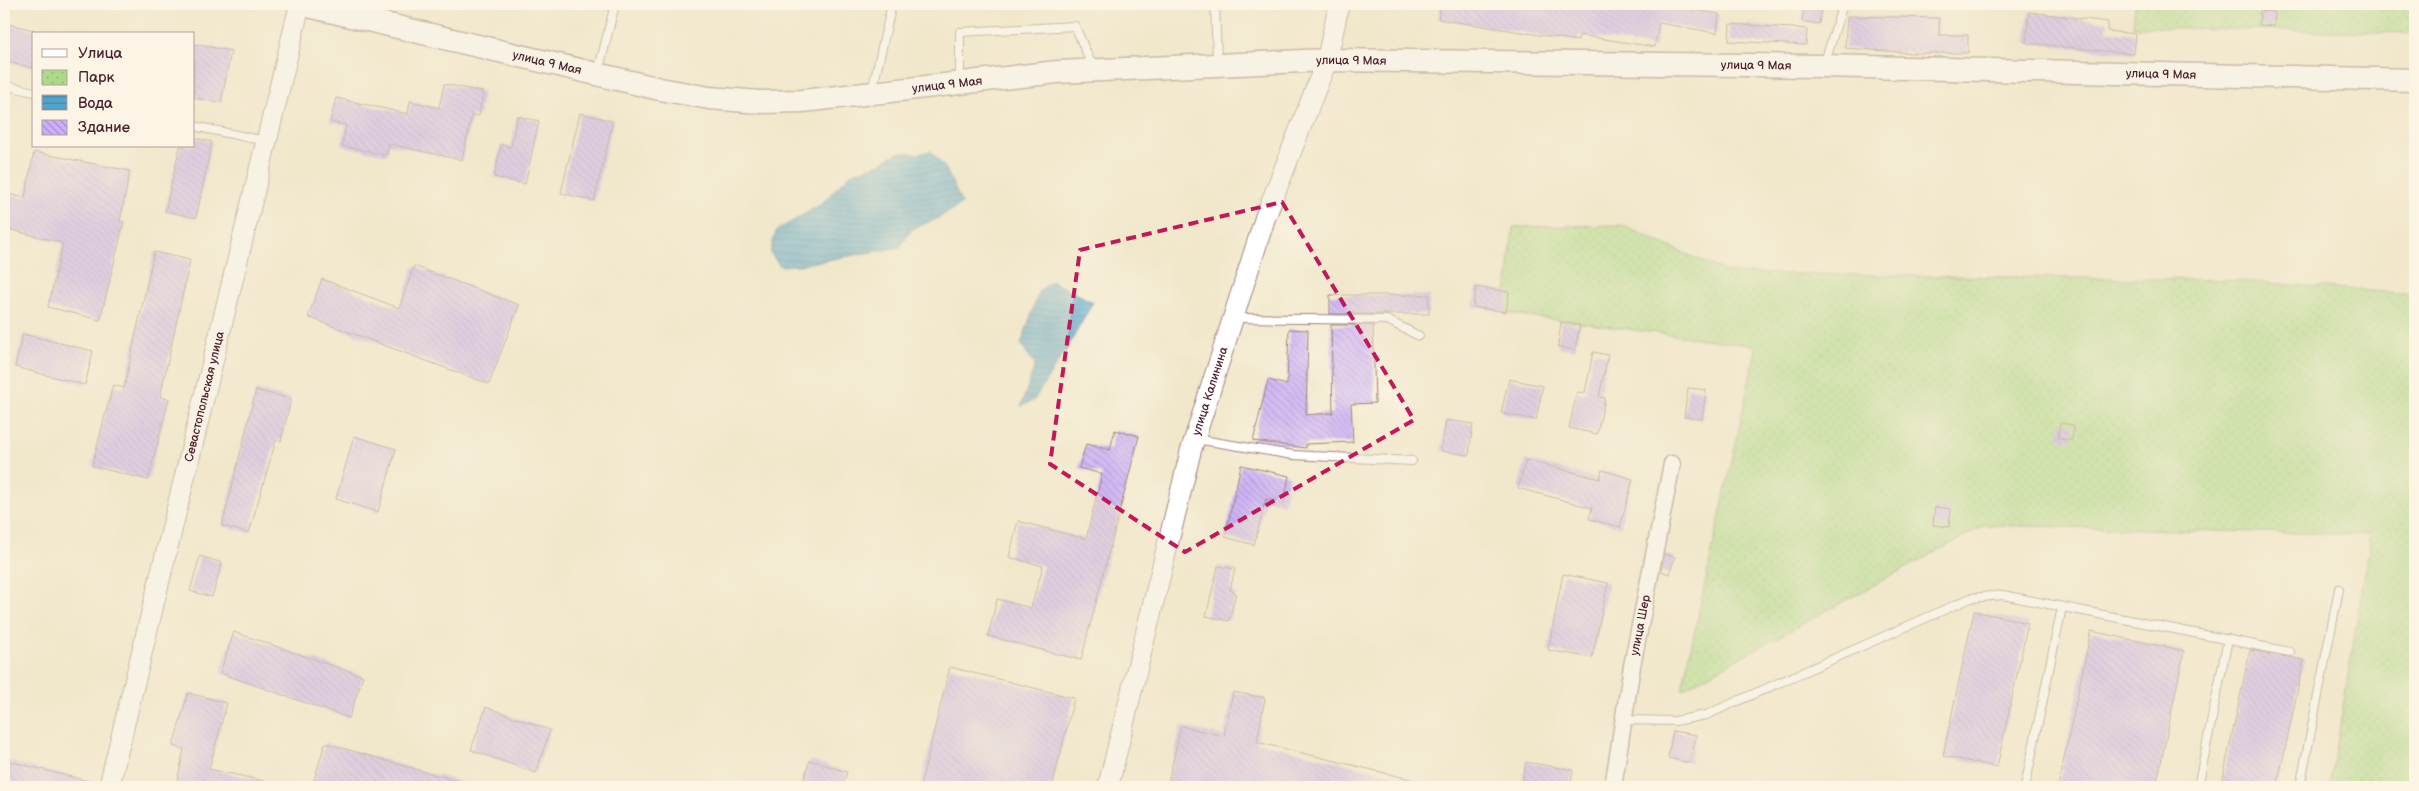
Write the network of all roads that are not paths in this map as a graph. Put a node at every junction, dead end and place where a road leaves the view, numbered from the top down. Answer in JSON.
{"nodes":[{"id":1,"x":300,"y":4,"type":"edge"},
{"id":2,"x":615,"y":4,"type":"edge"},
{"id":3,"x":892,"y":4,"type":"edge"},
{"id":4,"x":1215,"y":4,"type":"edge"},
{"id":5,"x":1339,"y":4,"type":"edge"},
{"id":6,"x":1843,"y":4,"type":"edge"},
{"id":7,"x":326,"y":7,"type":"edge"},
{"id":8,"x":1327,"y":60,"type":"junction"},
{"id":9,"x":1217,"y":64,"type":"junction"},
{"id":10,"x":1824,"y":66,"type":"junction"},
{"id":11,"x":1094,"y":70,"type":"junction"},
{"id":12,"x":598,"y":75,"type":"junction"},
{"id":13,"x":2415,"y":80,"type":"edge"},
{"id":14,"x":960,"y":83,"type":"junction"},
{"id":15,"x":4,"y":85,"type":"edge"},
{"id":16,"x":32,"y":92,"type":"edge"},
{"id":17,"x":871,"y":95,"type":"junction"},
{"id":18,"x":195,"y":126,"type":"edge"},
{"id":19,"x":267,"y":142,"type":"junction"},
{"id":20,"x":1233,"y":318,"type":"junction"},
{"id":21,"x":1419,"y":336,"type":"dead end"},
{"id":22,"x":1194,"y":439,"type":"junction"},
{"id":23,"x":1412,"y":460,"type":"dead end"},
{"id":24,"x":1672,"y":464,"type":"dead end"},
{"id":25,"x":2339,"y":589,"type":"dead end"},
{"id":26,"x":2062,"y":607,"type":"junction"},
{"id":27,"x":2228,"y":640,"type":"junction"},
{"id":28,"x":2290,"y":652,"type":"dead end"},
{"id":29,"x":1625,"y":720,"type":"junction"},
{"id":30,"x":109,"y":787,"type":"edge"},
{"id":31,"x":1108,"y":787,"type":"edge"},
{"id":32,"x":1613,"y":787,"type":"edge"},
{"id":33,"x":2025,"y":787,"type":"edge"},
{"id":34,"x":2198,"y":787,"type":"edge"},
{"id":35,"x":2300,"y":787,"type":"edge"}],
"edges":[{"from":1,"to":7,"type":"main road","name":"улица 9 Мая"},
{"from":1,"to":19,"type":"street","name":"Севастопольская улица"},
{"from":2,"to":12,"type":"lane"},
{"from":3,"to":17,"type":"lane"},
{"from":4,"to":9,"type":"lane"},
{"from":5,"to":8,"type":"street","name":"улица Калинина"},
{"from":6,"to":10,"type":"lane"},
{"from":7,"to":12,"type":"main road","name":"улица 9 Мая"},
{"from":8,"to":9,"type":"main road","name":"улица 9 Мая"},
{"from":8,"to":10,"type":"main road","name":"улица 9 Мая"},
{"from":8,"to":20,"type":"street","name":"улица Калинина"},
{"from":9,"to":11,"type":"main road","name":"улица 9 Мая"},
{"from":10,"to":13,"type":"main road","name":"улица 9 Мая"},
{"from":11,"to":14,"type":"main road","name":"улица 9 Мая"},
{"from":11,"to":14,"type":"lane"},
{"from":12,"to":17,"type":"main road","name":"улица 9 Мая"},
{"from":14,"to":17,"type":"main road","name":"улица 9 Мая"},
{"from":15,"to":16,"type":"lane"},
{"from":18,"to":19,"type":"lane"},
{"from":19,"to":30,"type":"street","name":"Севастопольская улица"},
{"from":20,"to":21,"type":"lane"},
{"from":20,"to":22,"type":"street","name":"улица Калинина"},
{"from":22,"to":23,"type":"lane"},
{"from":22,"to":31,"type":"street","name":"улица Калинина"},
{"from":24,"to":29,"type":"street","name":"улица Шер"},
{"from":25,"to":35,"type":"lane"},
{"from":26,"to":27,"type":"lane"},
{"from":26,"to":29,"type":"lane"},
{"from":26,"to":33,"type":"lane"},
{"from":27,"to":28,"type":"lane"},
{"from":27,"to":34,"type":"lane"},
{"from":29,"to":32,"type":"street","name":"улица Шер"}]}
